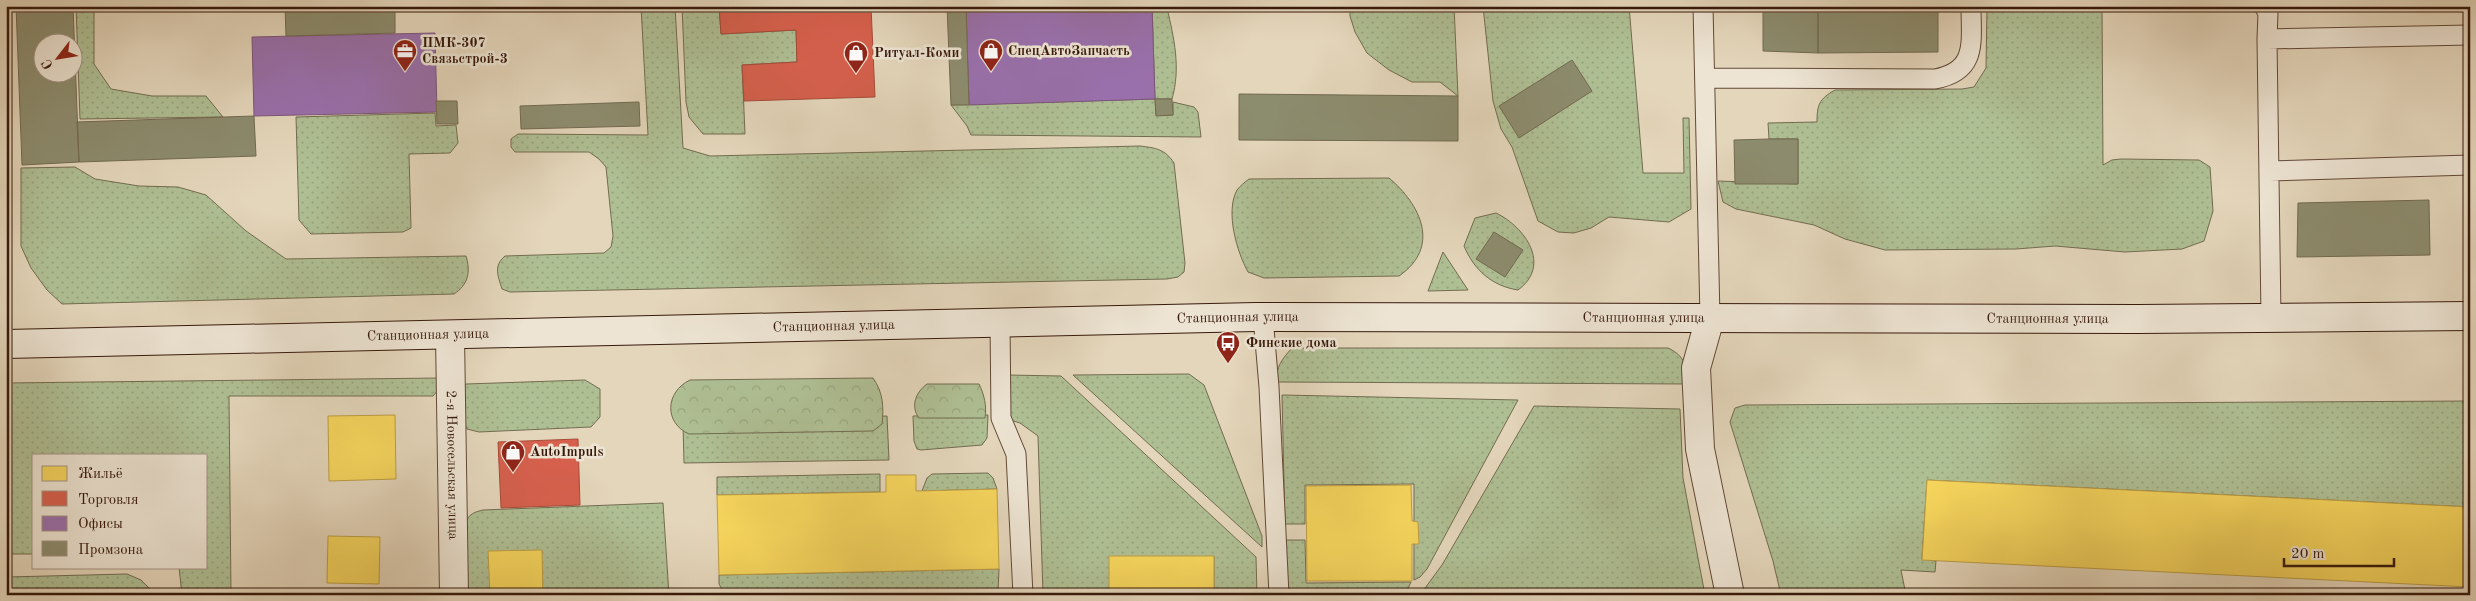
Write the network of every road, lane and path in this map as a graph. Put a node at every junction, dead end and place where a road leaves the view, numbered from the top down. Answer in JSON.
{"nodes":[{"id":1,"x":1703,"y":6,"type":"edge"},
{"id":2,"x":1971,"y":6,"type":"edge"},
{"id":3,"x":2264,"y":6,"type":"edge"},
{"id":4,"x":2470,"y":35,"type":"edge"},
{"id":5,"x":2267,"y":39,"type":"junction"},
{"id":6,"x":1705,"y":78,"type":"junction"},
{"id":7,"x":2470,"y":165,"type":"edge"},
{"id":8,"x":2269,"y":171,"type":"junction"},
{"id":9,"x":2470,"y":316,"type":"edge"},
{"id":10,"x":1262,"y":317,"type":"junction"},
{"id":11,"x":2270,"y":317,"type":"junction"},
{"id":12,"x":1710,"y":318,"type":"junction"},
{"id":13,"x":1000,"y":323,"type":"junction"},
{"id":14,"x":450,"y":334,"type":"junction"},
{"id":15,"x":6,"y":344,"type":"edge"},
{"id":16,"x":454,"y":595,"type":"edge"},
{"id":17,"x":1023,"y":595,"type":"edge"},
{"id":18,"x":1279,"y":595,"type":"edge"},
{"id":19,"x":1730,"y":595,"type":"edge"}],
"edges":[{"from":1,"to":6,"type":"lane"},
{"from":2,"to":6,"type":"lane"},
{"from":3,"to":5,"type":"lane"},
{"from":4,"to":5,"type":"lane"},
{"from":5,"to":8,"type":"lane"},
{"from":6,"to":12,"type":"lane"},
{"from":7,"to":8,"type":"lane"},
{"from":8,"to":11,"type":"lane"},
{"from":9,"to":11,"type":"street","name":"Станционная улица"},
{"from":10,"to":12,"type":"street","name":"Станционная улица"},
{"from":10,"to":13,"type":"street","name":"Станционная улица"},
{"from":10,"to":18,"type":"lane"},
{"from":11,"to":12,"type":"street","name":"Станционная улица"},
{"from":12,"to":19,"type":"street"},
{"from":13,"to":14,"type":"street","name":"Станционная улица"},
{"from":13,"to":17,"type":"lane"},
{"from":14,"to":15,"type":"street","name":"Станционная улица"},
{"from":14,"to":16,"type":"street","name":"2-я Новосельская улица"}]}
